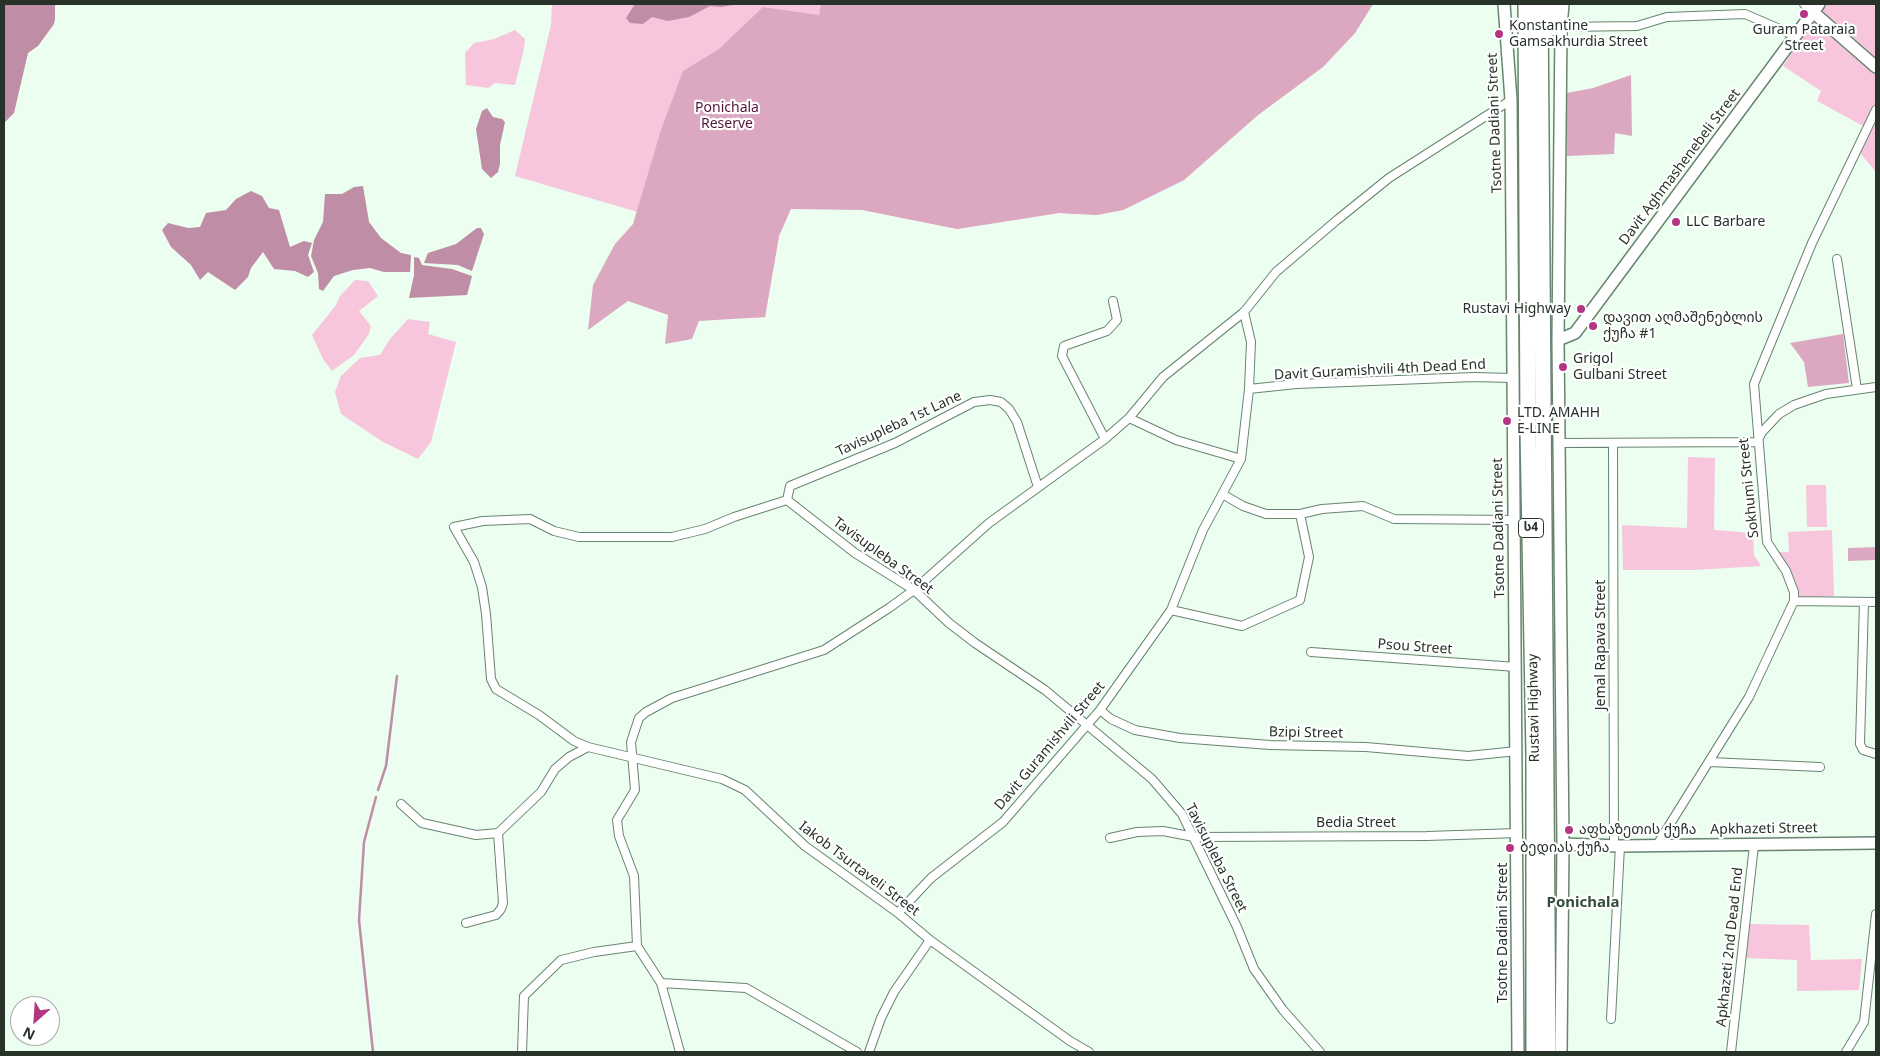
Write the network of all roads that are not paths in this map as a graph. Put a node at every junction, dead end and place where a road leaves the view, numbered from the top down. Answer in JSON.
{"nodes":[{"id":1,"x":1504,"y":4,"type":"edge"},
{"id":2,"x":1516,"y":4,"type":"edge"},
{"id":3,"x":1526,"y":4,"type":"edge"},
{"id":4,"x":1540,"y":4,"type":"edge"},
{"id":5,"x":1551,"y":4,"type":"edge"},
{"id":6,"x":1563,"y":4,"type":"edge"},
{"id":7,"x":1804,"y":4,"type":"edge"},
{"id":8,"x":1816,"y":8,"type":"edge"},
{"id":9,"x":1560,"y":27,"type":"junction"},
{"id":10,"x":1796,"y":36,"type":"junction"},
{"id":11,"x":1876,"y":67,"type":"edge"},
{"id":12,"x":1542,"y":93,"type":"junction"},
{"id":13,"x":1511,"y":100,"type":"junction"},
{"id":14,"x":1526,"y":109,"type":"junction"},
{"id":15,"x":1876,"y":110,"type":"edge"},
{"id":16,"x":1837,"y":259,"type":"dead end"},
{"id":17,"x":1113,"y":301,"type":"dead end"},
{"id":18,"x":1244,"y":312,"type":"junction"},
{"id":19,"x":1558,"y":340,"type":"junction"},
{"id":20,"x":1512,"y":378,"type":"junction"},
{"id":21,"x":1876,"y":387,"type":"edge"},
{"id":22,"x":1249,"y":389,"type":"junction"},
{"id":23,"x":1857,"y":389,"type":"junction"},
{"id":24,"x":1129,"y":418,"type":"junction"},
{"id":25,"x":1105,"y":439,"type":"junction"},
{"id":26,"x":1757,"y":442,"type":"junction"},
{"id":27,"x":1558,"y":444,"type":"junction"},
{"id":28,"x":1613,"y":444,"type":"junction"},
{"id":29,"x":1241,"y":459,"type":"junction"},
{"id":30,"x":1038,"y":487,"type":"junction"},
{"id":31,"x":1224,"y":495,"type":"junction"},
{"id":32,"x":787,"y":500,"type":"junction"},
{"id":33,"x":1300,"y":514,"type":"junction"},
{"id":34,"x":1514,"y":520,"type":"junction"},
{"id":35,"x":914,"y":590,"type":"junction"},
{"id":36,"x":1794,"y":600,"type":"junction"},
{"id":37,"x":1864,"y":602,"type":"junction"},
{"id":38,"x":1876,"y":602,"type":"edge"},
{"id":39,"x":1171,"y":610,"type":"junction"},
{"id":40,"x":1311,"y":652,"type":"dead end"},
{"id":41,"x":1516,"y":667,"type":"junction"},
{"id":42,"x":1100,"y":710,"type":"junction"},
{"id":43,"x":1087,"y":724,"type":"junction"},
{"id":44,"x":588,"y":747,"type":"junction"},
{"id":45,"x":1517,"y":752,"type":"junction"},
{"id":46,"x":1876,"y":754,"type":"edge"},
{"id":47,"x":633,"y":758,"type":"junction"},
{"id":48,"x":1710,"y":762,"type":"junction"},
{"id":49,"x":1820,"y":767,"type":"dead end"},
{"id":50,"x":401,"y":804,"type":"dead end"},
{"id":51,"x":498,"y":833,"type":"junction"},
{"id":52,"x":1518,"y":833,"type":"junction"},
{"id":53,"x":1194,"y":837,"type":"junction"},
{"id":54,"x":1110,"y":838,"type":"dead end"},
{"id":55,"x":1876,"y":843,"type":"edge"},
{"id":56,"x":1563,"y":844,"type":"junction"},
{"id":57,"x":1657,"y":845,"type":"junction"},
{"id":58,"x":1754,"y":845,"type":"junction"},
{"id":59,"x":1617,"y":846,"type":"junction"},
{"id":60,"x":898,"y":913,"type":"junction"},
{"id":61,"x":1876,"y":914,"type":"edge"},
{"id":62,"x":466,"y":923,"type":"dead end"},
{"id":63,"x":930,"y":940,"type":"junction"},
{"id":64,"x":637,"y":946,"type":"junction"},
{"id":65,"x":661,"y":983,"type":"junction"},
{"id":66,"x":1611,"y":1019,"type":"dead end"},
{"id":67,"x":522,"y":1052,"type":"edge"},
{"id":68,"x":680,"y":1052,"type":"edge"},
{"id":69,"x":857,"y":1052,"type":"edge"},
{"id":70,"x":869,"y":1052,"type":"edge"},
{"id":71,"x":1089,"y":1052,"type":"edge"},
{"id":72,"x":1320,"y":1052,"type":"edge"},
{"id":73,"x":1518,"y":1052,"type":"edge"},
{"id":74,"x":1534,"y":1052,"type":"edge"},
{"id":75,"x":1548,"y":1052,"type":"edge"},
{"id":76,"x":1561,"y":1052,"type":"edge"},
{"id":77,"x":1731,"y":1052,"type":"edge"},
{"id":78,"x":1846,"y":1052,"type":"edge"}],
"edges":[{"from":1,"to":13,"type":"street","name":"Tsotne Dadiani Street"},
{"from":2,"to":14,"type":"highway"},
{"from":3,"to":14,"type":"highway","name":"Rustavi Highway","number":"ს4"},
{"from":4,"to":12,"type":"highway","name":"Rustavi Highway","number":"ს4"},
{"from":5,"to":12,"type":"highway"},
{"from":6,"to":9,"type":"street"},
{"from":7,"to":8,"type":"street"},
{"from":8,"to":10,"type":"street","name":"Davit Aghmashenebeli Street"},
{"from":8,"to":11,"type":"street"},
{"from":9,"to":10,"type":"street"},
{"from":9,"to":19,"type":"street"},
{"from":10,"to":19,"type":"street","name":"Davit Aghmashenebeli Street"},
{"from":12,"to":75,"type":"highway","name":"Rustavi Highway","number":"ს4"},
{"from":13,"to":18,"type":"street"},
{"from":13,"to":20,"type":"street","name":"Tsotne Dadiani Street"},
{"from":14,"to":74,"type":"highway","name":"Rustavi Highway","number":"ს4"},
{"from":15,"to":26,"type":"street","name":"Sokhumi Street"},
{"from":16,"to":23,"type":"street"},
{"from":17,"to":25,"type":"street"},
{"from":18,"to":22,"type":"street","name":"Davit Guramishvili Street"},
{"from":18,"to":24,"type":"street"},
{"from":19,"to":27,"type":"street"},
{"from":20,"to":22,"type":"street","name":"Davit Guramishvili 4th Dead End"},
{"from":20,"to":34,"type":"street","name":"Tsotne Dadiani Street"},
{"from":21,"to":23,"type":"street"},
{"from":22,"to":29,"type":"street","name":"Davit Guramishvili Street"},
{"from":23,"to":26,"type":"street"},
{"from":24,"to":25,"type":"street"},
{"from":24,"to":29,"type":"street"},
{"from":25,"to":30,"type":"street"},
{"from":26,"to":28,"type":"street"},
{"from":26,"to":36,"type":"street","name":"Sokhumi Street"},
{"from":27,"to":28,"type":"street"},
{"from":27,"to":56,"type":"street"},
{"from":28,"to":59,"type":"street","name":"Jemal Rapava Street"},
{"from":29,"to":31,"type":"street","name":"Davit Guramishvili Street"},
{"from":30,"to":32,"type":"street","name":"Tavisupleba 1st Lane"},
{"from":30,"to":35,"type":"street"},
{"from":31,"to":33,"type":"street"},
{"from":31,"to":39,"type":"street","name":"Davit Guramishvili Street"},
{"from":32,"to":35,"type":"street","name":"Tavisupleba Street"},
{"from":32,"to":44,"type":"street"},
{"from":33,"to":34,"type":"street"},
{"from":33,"to":39,"type":"street"},
{"from":34,"to":41,"type":"street","name":"Tsotne Dadiani Street"},
{"from":35,"to":43,"type":"street","name":"Tavisupleba Street"},
{"from":35,"to":47,"type":"street"},
{"from":36,"to":37,"type":"street"},
{"from":36,"to":48,"type":"street"},
{"from":37,"to":38,"type":"street"},
{"from":37,"to":46,"type":"street"},
{"from":39,"to":42,"type":"street","name":"Davit Guramishvili Street"},
{"from":40,"to":41,"type":"street","name":"Psou Street"},
{"from":41,"to":45,"type":"street","name":"Tsotne Dadiani Street"},
{"from":42,"to":43,"type":"street","name":"Davit Guramishvili Street"},
{"from":42,"to":45,"type":"street","name":"Bzipi Street"},
{"from":43,"to":53,"type":"street","name":"Tavisupleba Street"},
{"from":43,"to":60,"type":"street","name":"Davit Guramishvili Street"},
{"from":44,"to":47,"type":"street","name":"Iakob Tsurtaveli Street"},
{"from":44,"to":51,"type":"street"},
{"from":45,"to":52,"type":"street","name":"Tsotne Dadiani Street"},
{"from":47,"to":60,"type":"street","name":"Iakob Tsurtaveli Street"},
{"from":47,"to":64,"type":"street"},
{"from":48,"to":49,"type":"street"},
{"from":48,"to":57,"type":"street"},
{"from":50,"to":51,"type":"street"},
{"from":51,"to":62,"type":"street"},
{"from":52,"to":53,"type":"street","name":"Bedia Street"},
{"from":52,"to":73,"type":"street","name":"Tsotne Dadiani Street"},
{"from":53,"to":54,"type":"street","name":"Bedia Street"},
{"from":53,"to":72,"type":"street","name":"Tavisupleba Street"},
{"from":55,"to":58,"type":"street","name":"Apkhazeti Street"},
{"from":56,"to":59,"type":"street","name":"Apkhazeti Street"},
{"from":56,"to":76,"type":"street"},
{"from":57,"to":58,"type":"street","name":"Apkhazeti Street"},
{"from":57,"to":59,"type":"street","name":"Apkhazeti Street"},
{"from":58,"to":77,"type":"street","name":"Apkhazeti 2nd Dead End"},
{"from":59,"to":66,"type":"street","name":"Jemal Rapava Street"},
{"from":60,"to":63,"type":"street","name":"Iakob Tsurtaveli Street"},
{"from":61,"to":78,"type":"street"},
{"from":63,"to":70,"type":"street"},
{"from":63,"to":71,"type":"street","name":"Iakob Tsurtaveli Street"},
{"from":64,"to":65,"type":"street"},
{"from":64,"to":67,"type":"street"},
{"from":65,"to":68,"type":"street"},
{"from":65,"to":69,"type":"street"}]}
